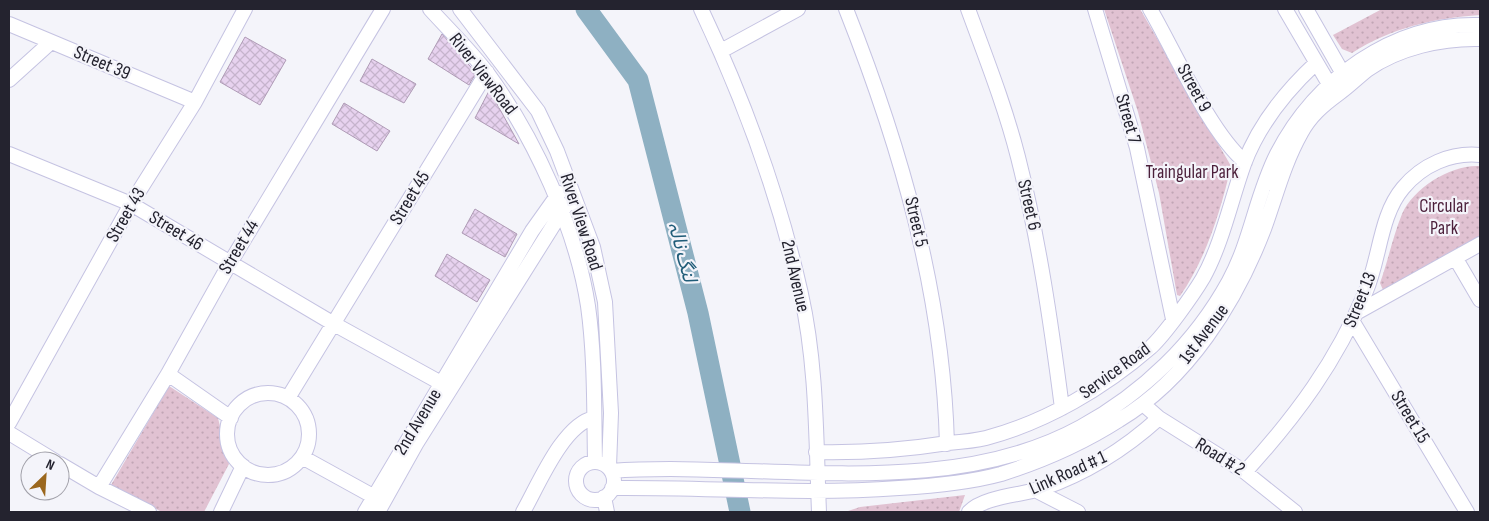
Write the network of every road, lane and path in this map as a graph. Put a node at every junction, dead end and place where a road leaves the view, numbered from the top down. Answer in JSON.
{"nodes":[{"id":1,"x":245,"y":9,"type":"edge"},
{"id":2,"x":383,"y":9,"type":"edge"},
{"id":3,"x":430,"y":9,"type":"edge"},
{"id":4,"x":460,"y":9,"type":"edge"},
{"id":5,"x":701,"y":9,"type":"edge"},
{"id":6,"x":798,"y":9,"type":"edge"},
{"id":7,"x":846,"y":9,"type":"edge"},
{"id":8,"x":968,"y":9,"type":"edge"},
{"id":9,"x":1096,"y":9,"type":"edge"},
{"id":10,"x":1150,"y":9,"type":"edge"},
{"id":11,"x":1286,"y":9,"type":"edge"},
{"id":12,"x":1306,"y":9,"type":"edge"},
{"id":13,"x":9,"y":24,"type":"edge"},
{"id":14,"x":1480,"y":24,"type":"edge"},
{"id":15,"x":1480,"y":38,"type":"edge"},
{"id":16,"x":50,"y":42,"type":"junction"},
{"id":17,"x":721,"y":51,"type":"junction"},
{"id":18,"x":1316,"y":63,"type":"junction"},
{"id":19,"x":487,"y":72,"type":"junction"},
{"id":20,"x":1342,"y":72,"type":"junction"},
{"id":21,"x":9,"y":80,"type":"edge"},
{"id":22,"x":1329,"y":84,"type":"junction"},
{"id":23,"x":194,"y":102,"type":"junction"},
{"id":24,"x":9,"y":154,"type":"edge"},
{"id":25,"x":1480,"y":155,"type":"edge"},
{"id":26,"x":1245,"y":162,"type":"junction"},
{"id":27,"x":569,"y":180,"type":"junction"},
{"id":28,"x":574,"y":195,"type":"junction"},
{"id":29,"x":131,"y":204,"type":"junction"},
{"id":30,"x":559,"y":204,"type":"junction"},
{"id":31,"x":1480,"y":244,"type":"edge"},
{"id":32,"x":1456,"y":259,"type":"junction"},
{"id":33,"x":230,"y":263,"type":"junction"},
{"id":34,"x":1480,"y":300,"type":"edge"},
{"id":35,"x":1354,"y":317,"type":"junction"},
{"id":36,"x":1173,"y":319,"type":"junction"},
{"id":37,"x":334,"y":324,"type":"junction"},
{"id":38,"x":168,"y":374,"type":"junction"},
{"id":39,"x":441,"y":383,"type":"junction"},
{"id":40,"x":288,"y":398,"type":"junction"},
{"id":41,"x":1143,"y":404,"type":"junction"},
{"id":42,"x":1062,"y":408,"type":"junction"},
{"id":43,"x":231,"y":418,"type":"junction"},
{"id":44,"x":594,"y":418,"type":"junction"},
{"id":45,"x":1159,"y":418,"type":"junction"},
{"id":46,"x":9,"y":423,"type":"edge"},
{"id":47,"x":9,"y":433,"type":"edge"},
{"id":48,"x":947,"y":444,"type":"junction"},
{"id":49,"x":39,"y":451,"type":"edge"},
{"id":50,"x":816,"y":452,"type":"junction"},
{"id":51,"x":302,"y":457,"type":"junction"},
{"id":52,"x":595,"y":461,"type":"junction"},
{"id":53,"x":243,"y":466,"type":"junction"},
{"id":54,"x":615,"y":469,"type":"junction"},
{"id":55,"x":70,"y":470,"type":"edge"},
{"id":56,"x":818,"y":472,"type":"junction"},
{"id":57,"x":1244,"y":472,"type":"junction"},
{"id":58,"x":99,"y":487,"type":"junction"},
{"id":59,"x":1035,"y":490,"type":"junction"},
{"id":60,"x":818,"y":493,"type":"junction"},
{"id":61,"x":605,"y":497,"type":"edge"},
{"id":62,"x":378,"y":504,"type":"edge"},
{"id":63,"x":149,"y":512,"type":"edge"},
{"id":64,"x":221,"y":512,"type":"edge"},
{"id":65,"x":364,"y":512,"type":"edge"},
{"id":66,"x":523,"y":512,"type":"edge"},
{"id":67,"x":607,"y":512,"type":"edge"},
{"id":68,"x":819,"y":512,"type":"edge"},
{"id":69,"x":969,"y":512,"type":"edge"},
{"id":70,"x":1078,"y":512,"type":"edge"},
{"id":71,"x":1295,"y":512,"type":"edge"},
{"id":72,"x":1467,"y":512,"type":"edge"}],
"edges":[{"from":1,"to":23,"type":"street","name":"Street 43"},
{"from":2,"to":33,"type":"street","name":"Street 44"},
{"from":3,"to":19,"type":"street","name":"River ViewRoad"},
{"from":4,"to":27,"type":"street","name":"River View Road"},
{"from":5,"to":17,"type":"street","name":"2nd Avenue"},
{"from":6,"to":17,"type":"street"},
{"from":7,"to":48,"type":"street","name":"Street 5"},
{"from":8,"to":42,"type":"street","name":"Street 6"},
{"from":9,"to":36,"type":"street","name":"Street 7"},
{"from":10,"to":26,"type":"street","name":"Street 9"},
{"from":11,"to":18,"type":"street"},
{"from":12,"to":20,"type":"street"},
{"from":13,"to":16,"type":"street","name":"Street 39"},
{"from":14,"to":20,"type":"street","name":"1st Avenue"},
{"from":15,"to":41,"type":"street","name":"1st Avenue"},
{"from":16,"to":21,"type":"street"},
{"from":16,"to":23,"type":"street","name":"Street 39"},
{"from":17,"to":50,"type":"street","name":"2nd Avenue"},
{"from":18,"to":22,"type":"street"},
{"from":18,"to":26,"type":"street","name":"Service Road"},
{"from":19,"to":30,"type":"street","name":"River ViewRoad"},
{"from":19,"to":37,"type":"street","name":"Street 45"},
{"from":20,"to":22,"type":"street","name":"1st Avenue"},
{"from":22,"to":56,"type":"street","name":"1st Avenue"},
{"from":23,"to":29,"type":"street","name":"Street 43"},
{"from":24,"to":29,"type":"street","name":"Street 46"},
{"from":25,"to":35,"type":"street","name":"Street 13"},
{"from":26,"to":36,"type":"street","name":"Service Road"},
{"from":27,"to":28,"type":"street","name":"River View Road"},
{"from":27,"to":30,"type":"street","name":"2nd Avenue"},
{"from":28,"to":30,"type":"street","name":"2nd Avenue"},
{"from":28,"to":54,"type":"street","name":"River View Road"},
{"from":29,"to":33,"type":"street","name":"Street 46"},
{"from":29,"to":46,"type":"street","name":"Street 43"},
{"from":30,"to":39,"type":"street","name":"2nd Avenue"},
{"from":30,"to":44,"type":"street","name":"River View Road"},
{"from":30,"to":62,"type":"street","name":"2nd Avenue"},
{"from":31,"to":32,"type":"street"},
{"from":32,"to":34,"type":"street"},
{"from":32,"to":35,"type":"street"},
{"from":33,"to":37,"type":"street","name":"Street 46"},
{"from":33,"to":38,"type":"street","name":"Street 44"},
{"from":35,"to":57,"type":"street","name":"Street 13"},
{"from":35,"to":72,"type":"street","name":"Street 15"},
{"from":36,"to":42,"type":"street","name":"Service Road"},
{"from":37,"to":39,"type":"street","name":"Street 46"},
{"from":37,"to":40,"type":"street","name":"Street 45"},
{"from":38,"to":43,"type":"street"},
{"from":38,"to":58,"type":"street","name":"Street 44"},
{"from":39,"to":62,"type":"street","name":"2nd Avenue"},
{"from":40,"to":43,"type":"street"},
{"from":40,"to":51,"type":"street"},
{"from":41,"to":45,"type":"street","name":"Road # 2"},
{"from":41,"to":60,"type":"street","name":"1st Avenue"},
{"from":42,"to":48,"type":"street","name":"Service Road"},
{"from":43,"to":53,"type":"street"},
{"from":44,"to":52,"type":"street","name":"River View Road"},
{"from":44,"to":66,"type":"street"},
{"from":45,"to":57,"type":"street","name":"Road # 2"},
{"from":45,"to":59,"type":"street","name":"Link Road # 1"},
{"from":47,"to":49,"type":"street"},
{"from":48,"to":50,"type":"street","name":"Service Road"},
{"from":50,"to":56,"type":"street","name":"2nd Avenue"},
{"from":51,"to":53,"type":"street"},
{"from":51,"to":62,"type":"street"},
{"from":52,"to":54,"type":"street"},
{"from":52,"to":61,"type":"street"},
{"from":53,"to":64,"type":"street"},
{"from":54,"to":56,"type":"street","name":"1st Avenue"},
{"from":54,"to":61,"type":"street"},
{"from":55,"to":58,"type":"street"},
{"from":56,"to":60,"type":"street","name":"2nd Avenue"},
{"from":57,"to":71,"type":"street","name":"Road # 2"},
{"from":58,"to":63,"type":"street"},
{"from":59,"to":69,"type":"street","name":"Link Road # 1"},
{"from":59,"to":70,"type":"street"},
{"from":60,"to":61,"type":"street","name":"1st Avenue"},
{"from":60,"to":68,"type":"street","name":"2nd Avenue"},
{"from":61,"to":67,"type":"street"},
{"from":62,"to":65,"type":"street","name":"2nd Avenue"}]}
